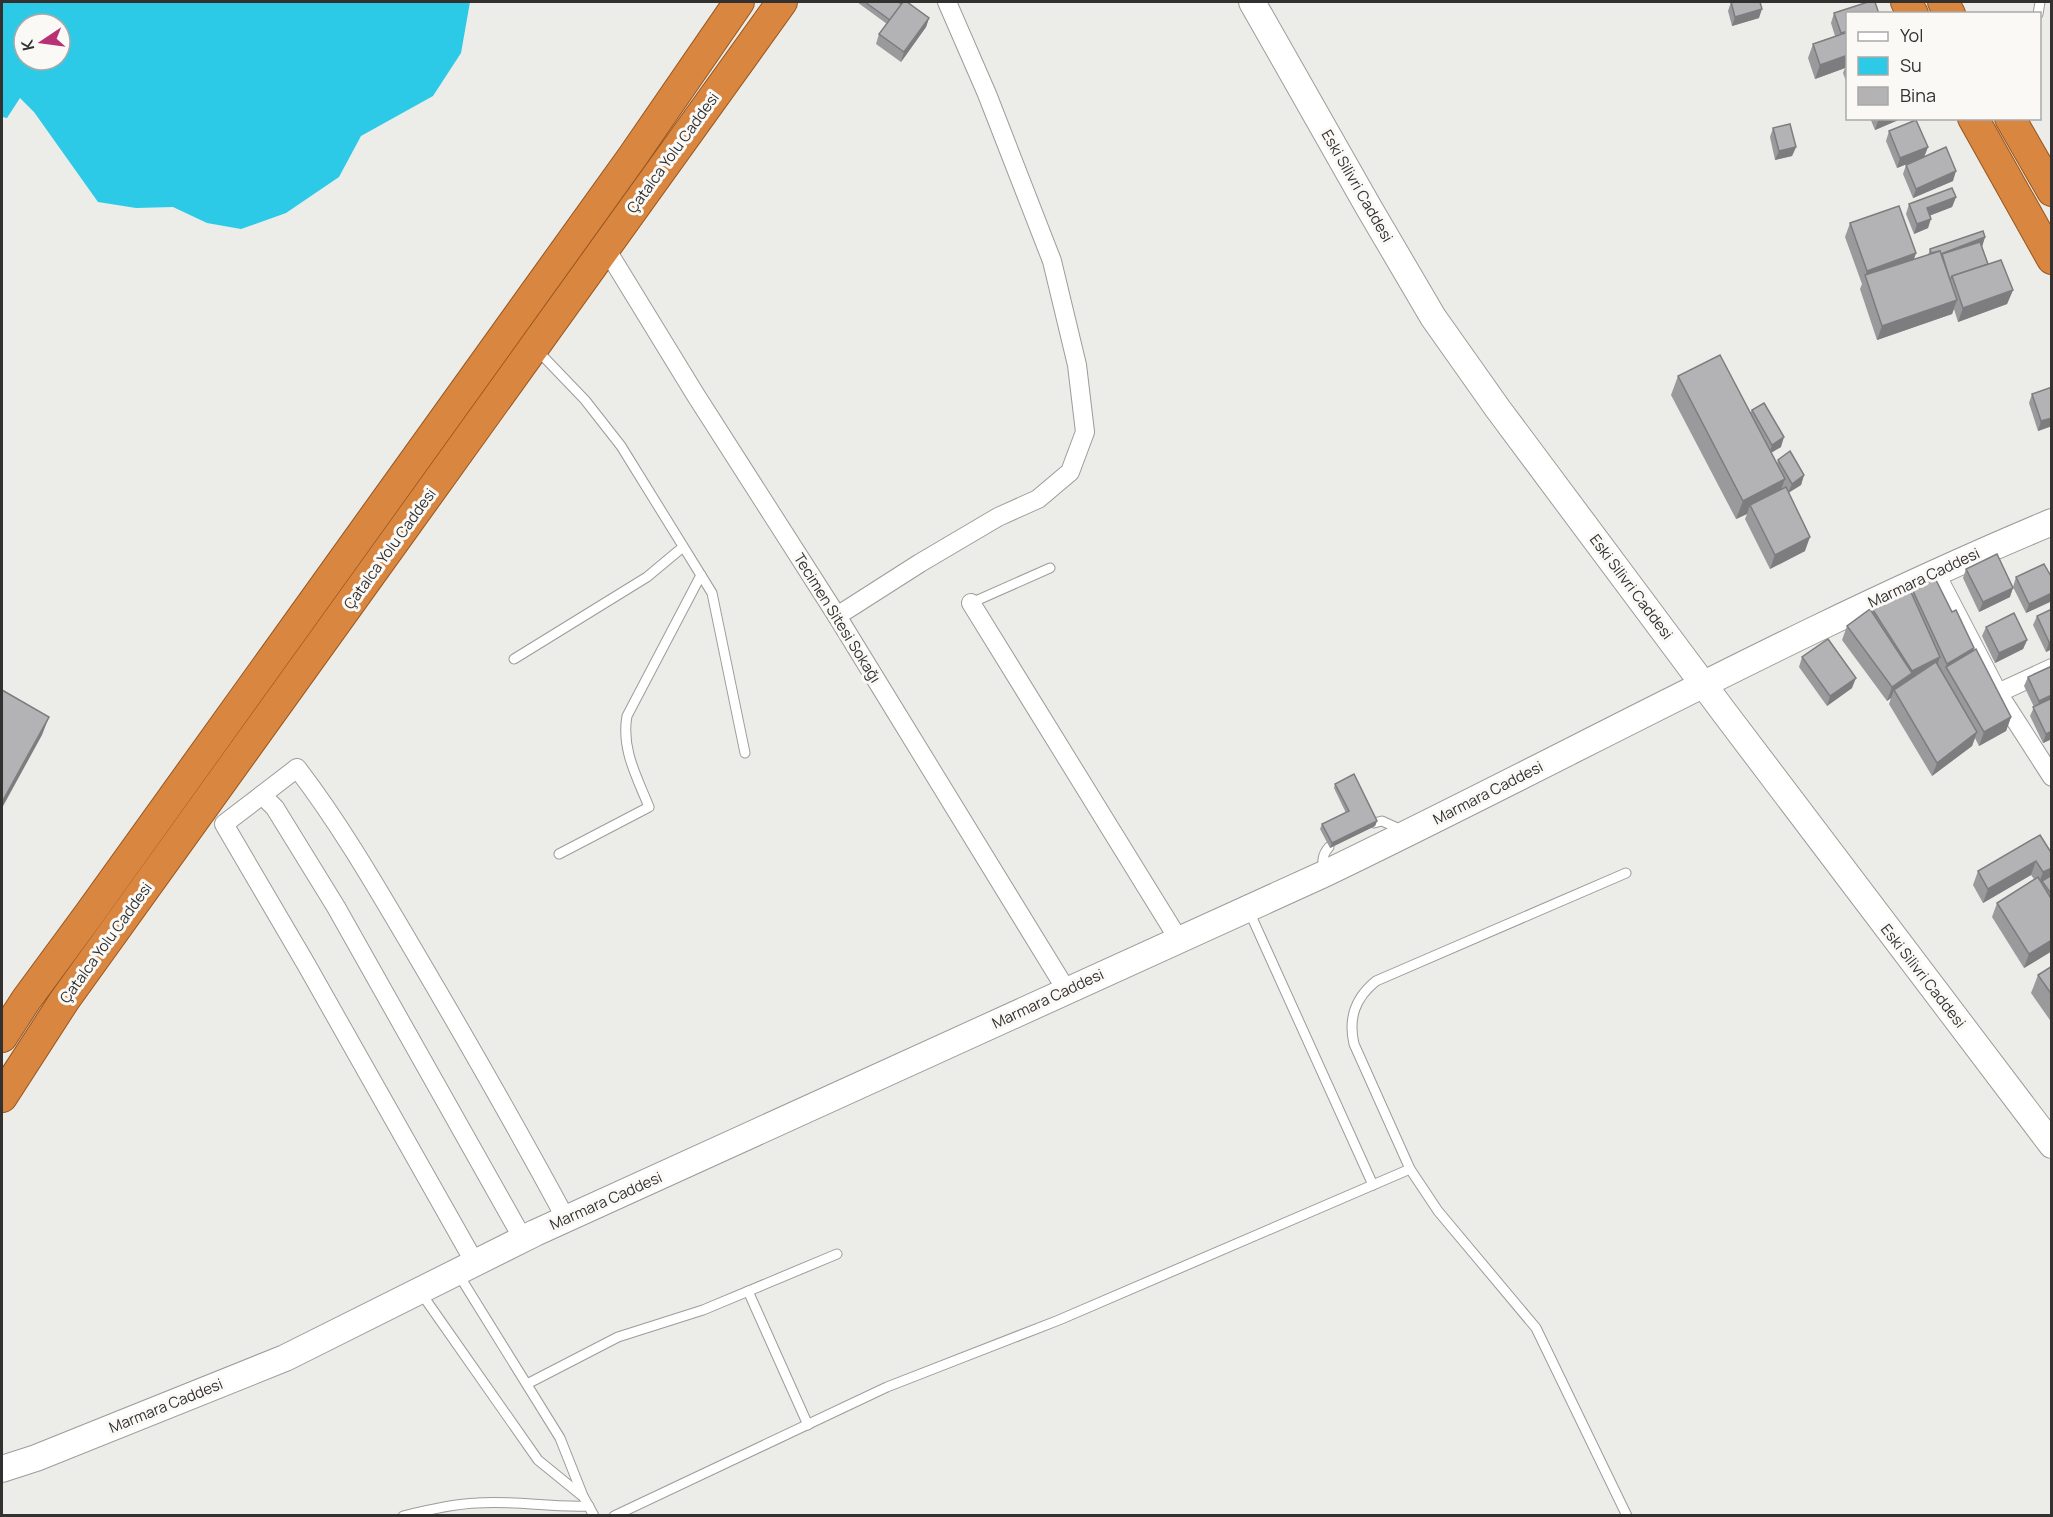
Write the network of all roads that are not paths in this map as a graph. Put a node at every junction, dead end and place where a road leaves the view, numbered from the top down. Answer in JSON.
{"nodes":[{"id":1,"x":739,"y":2,"type":"edge"},
{"id":2,"x":782,"y":2,"type":"edge"},
{"id":3,"x":947,"y":2,"type":"edge"},
{"id":4,"x":1252,"y":2,"type":"edge"},
{"id":5,"x":1974,"y":120,"type":"edge"},
{"id":6,"x":2012,"y":120,"type":"edge"},
{"id":7,"x":2052,"y":191,"type":"edge"},
{"id":8,"x":605,"y":247,"type":"junction"},
{"id":9,"x":2052,"y":259,"type":"edge"},
{"id":10,"x":534,"y":347,"type":"junction"},
{"id":11,"x":2052,"y":522,"type":"edge"},
{"id":12,"x":683,"y":547,"type":"junction"},
{"id":13,"x":1050,"y":568,"type":"dead end"},
{"id":14,"x":1935,"y":572,"type":"junction"},
{"id":15,"x":701,"y":575,"type":"junction"},
{"id":16,"x":971,"y":603,"type":"joint"},
{"id":17,"x":837,"y":616,"type":"junction"},
{"id":18,"x":514,"y":660,"type":"dead end"},
{"id":19,"x":2052,"y":668,"type":"edge"},
{"id":20,"x":1703,"y":683,"type":"junction"},
{"id":21,"x":1998,"y":693,"type":"junction"},
{"id":22,"x":745,"y":753,"type":"dead end"},
{"id":23,"x":2048,"y":765,"type":"edge"},
{"id":24,"x":262,"y":795,"type":"junction"},
{"id":25,"x":1374,"y":823,"type":"edge"},
{"id":26,"x":1409,"y":833,"type":"junction"},
{"id":27,"x":1329,"y":847,"type":"edge"},
{"id":28,"x":560,"y":854,"type":"dead end"},
{"id":29,"x":1626,"y":873,"type":"dead end"},
{"id":30,"x":1324,"y":874,"type":"junction"},
{"id":31,"x":1248,"y":908,"type":"junction"},
{"id":32,"x":1179,"y":940,"type":"junction"},
{"id":33,"x":1066,"y":991,"type":"junction"},
{"id":34,"x":2,"y":1037,"type":"edge"},
{"id":35,"x":2,"y":1097,"type":"edge"},
{"id":36,"x":2052,"y":1145,"type":"edge"},
{"id":37,"x":1410,"y":1169,"type":"junction"},
{"id":38,"x":1373,"y":1185,"type":"junction"},
{"id":39,"x":566,"y":1219,"type":"junction"},
{"id":40,"x":523,"y":1239,"type":"junction"},
{"id":41,"x":837,"y":1254,"type":"dead end"},
{"id":42,"x":466,"y":1267,"type":"junction"},
{"id":43,"x":419,"y":1291,"type":"junction"},
{"id":44,"x":748,"y":1291,"type":"junction"},
{"id":45,"x":527,"y":1384,"type":"junction"},
{"id":46,"x":808,"y":1425,"type":"junction"},
{"id":47,"x":36,"y":1458,"type":"junction"},
{"id":48,"x":2,"y":1469,"type":"edge"},
{"id":49,"x":2,"y":1480,"type":"edge"},
{"id":50,"x":583,"y":1496,"type":"junction"},
{"id":51,"x":591,"y":1511,"type":"edge"},
{"id":52,"x":403,"y":1515,"type":"edge"},
{"id":53,"x":614,"y":1515,"type":"edge"},
{"id":54,"x":1627,"y":1515,"type":"edge"}],
"edges":[{"from":1,"to":34,"type":"highway","name":"Çatalca Yolu Caddesi"},
{"from":2,"to":8,"type":"highway","name":"Çatalca Yolu Caddesi"},
{"from":3,"to":17,"type":"street"},
{"from":4,"to":20,"type":"main road","name":"Eski Silivri Caddesi"},
{"from":5,"to":9,"type":"highway"},
{"from":6,"to":7,"type":"highway"},
{"from":8,"to":10,"type":"highway","name":"Çatalca Yolu Caddesi"},
{"from":8,"to":17,"type":"street","name":"Tecimen Sitesi Sokağı"},
{"from":10,"to":12,"type":"lane"},
{"from":10,"to":35,"type":"highway","name":"Çatalca Yolu Caddesi"},
{"from":11,"to":14,"type":"main road","name":"Marmara Caddesi"},
{"from":12,"to":15,"type":"lane"},
{"from":12,"to":18,"type":"lane"},
{"from":13,"to":16,"type":"lane"},
{"from":14,"to":20,"type":"main road","name":"Marmara Caddesi"},
{"from":14,"to":21,"type":"street"},
{"from":15,"to":22,"type":"lane"},
{"from":15,"to":28,"type":"lane"},
{"from":16,"to":32,"type":"street"},
{"from":17,"to":33,"type":"street","name":"Tecimen Sitesi Sokağı"},
{"from":19,"to":21,"type":"street"},
{"from":20,"to":26,"type":"main road","name":"Marmara Caddesi"},
{"from":20,"to":36,"type":"main road","name":"Eski Silivri Caddesi"},
{"from":21,"to":23,"type":"street"},
{"from":24,"to":39,"type":"street"},
{"from":24,"to":40,"type":"street"},
{"from":24,"to":42,"type":"street"},
{"from":25,"to":26,"type":"lane"},
{"from":26,"to":30,"type":"main road","name":"Marmara Caddesi"},
{"from":27,"to":30,"type":"lane"},
{"from":29,"to":37,"type":"lane"},
{"from":30,"to":31,"type":"main road","name":"Marmara Caddesi"},
{"from":31,"to":32,"type":"main road","name":"Marmara Caddesi"},
{"from":31,"to":38,"type":"lane"},
{"from":32,"to":33,"type":"main road","name":"Marmara Caddesi"},
{"from":33,"to":39,"type":"main road","name":"Marmara Caddesi"},
{"from":37,"to":38,"type":"lane"},
{"from":37,"to":54,"type":"lane"},
{"from":38,"to":46,"type":"lane"},
{"from":39,"to":40,"type":"main road","name":"Marmara Caddesi"},
{"from":40,"to":42,"type":"main road","name":"Marmara Caddesi"},
{"from":41,"to":44,"type":"lane"},
{"from":42,"to":43,"type":"main road","name":"Marmara Caddesi"},
{"from":42,"to":45,"type":"lane"},
{"from":43,"to":47,"type":"main road","name":"Marmara Caddesi"},
{"from":43,"to":50,"type":"lane"},
{"from":44,"to":45,"type":"lane"},
{"from":44,"to":46,"type":"lane"},
{"from":45,"to":50,"type":"lane"},
{"from":46,"to":53,"type":"lane"},
{"from":47,"to":48,"type":"main road"},
{"from":47,"to":49,"type":"main road"},
{"from":50,"to":51,"type":"lane"},
{"from":51,"to":52,"type":"lane"}]}
